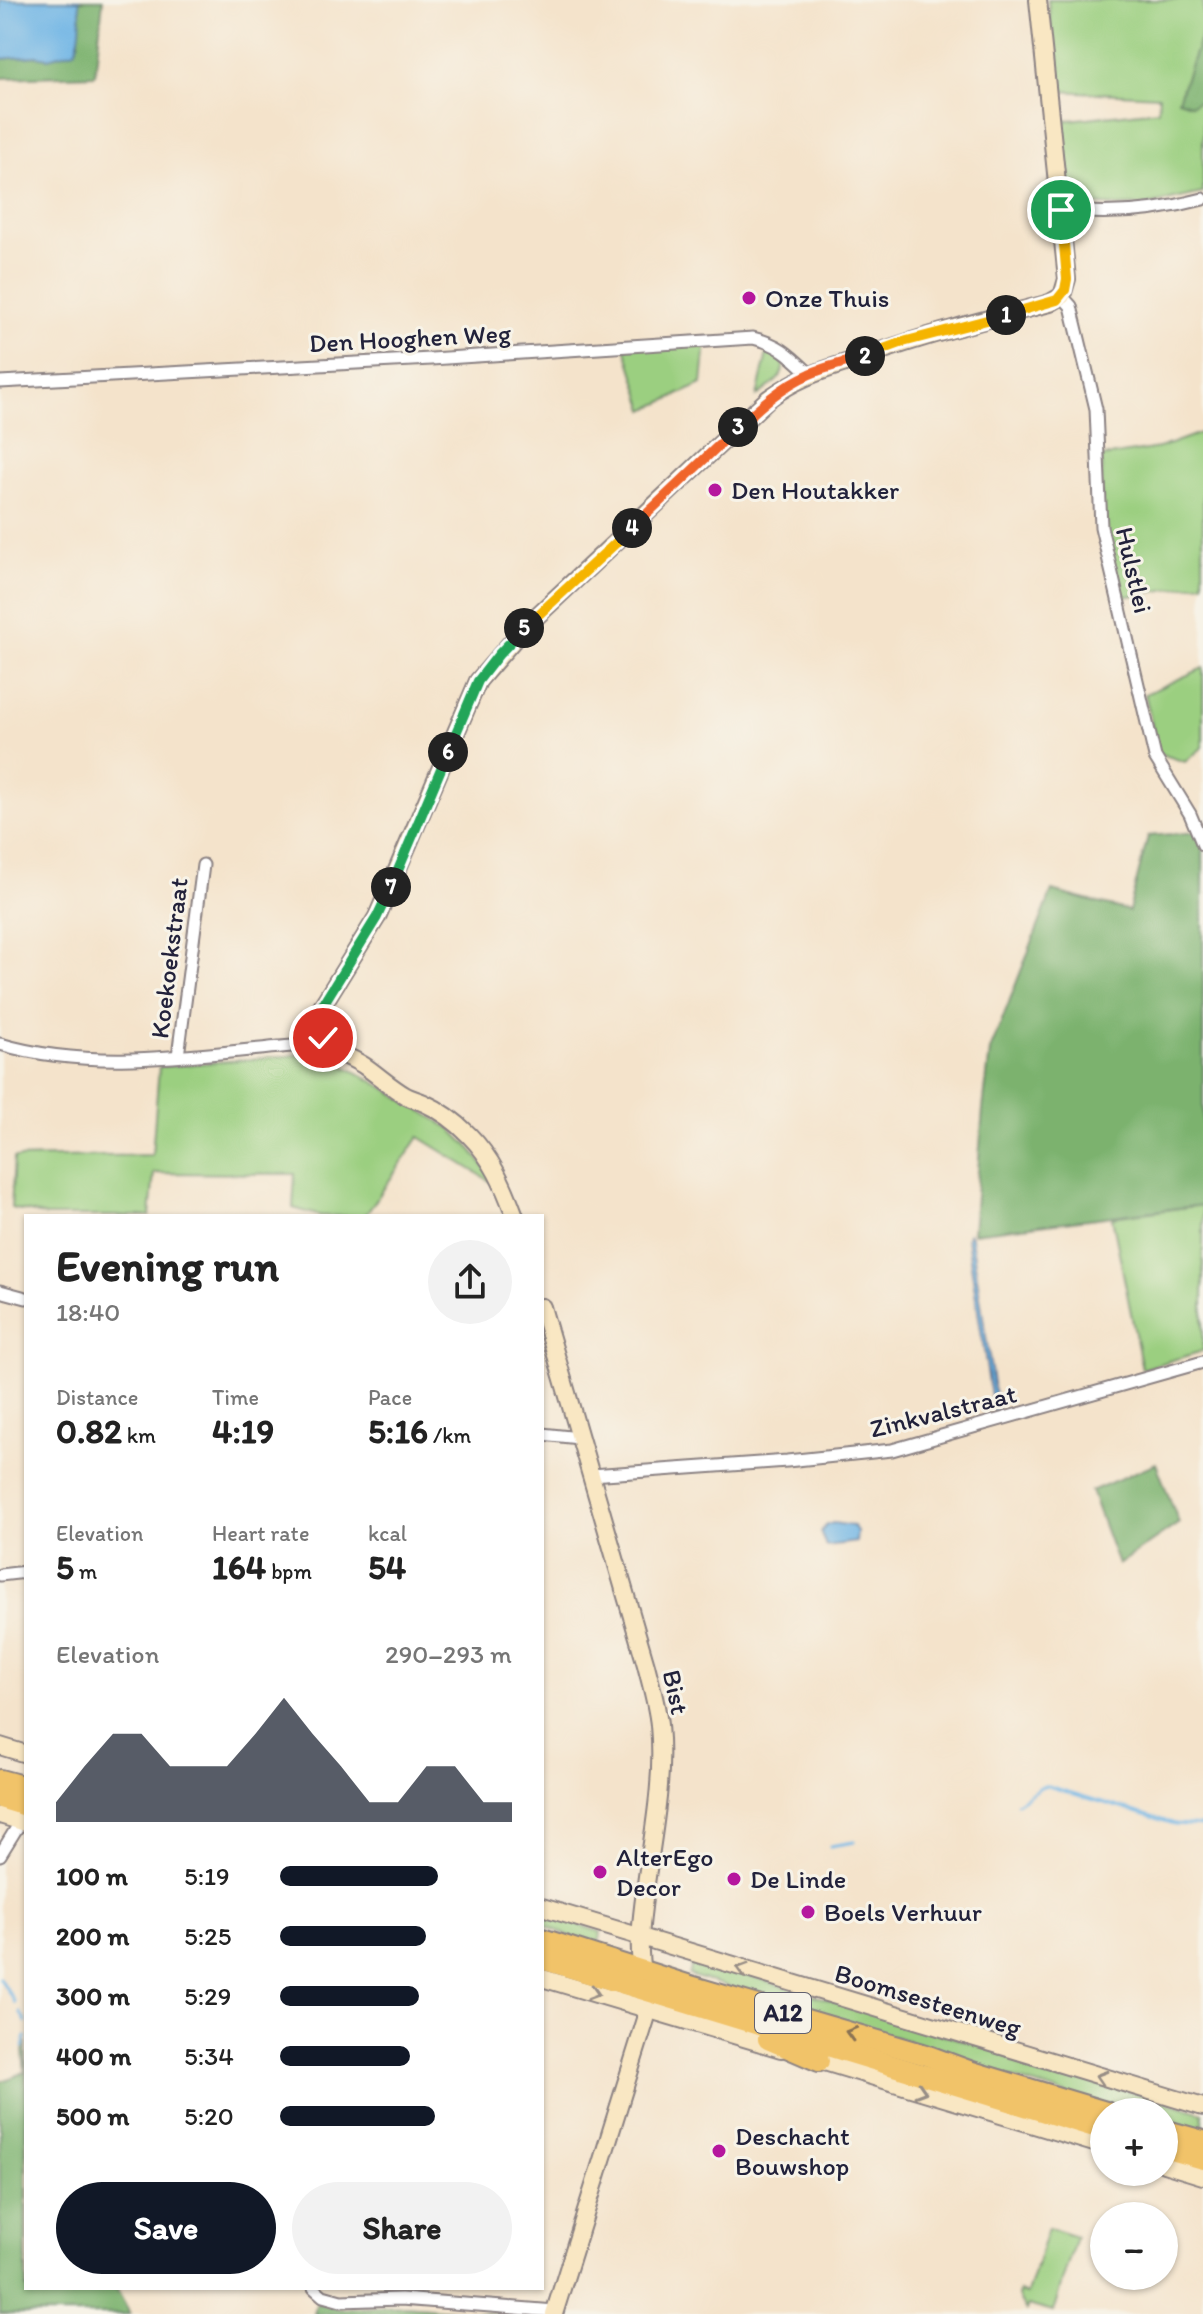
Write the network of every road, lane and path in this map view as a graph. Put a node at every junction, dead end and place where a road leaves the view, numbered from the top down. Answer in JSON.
{"nodes":[{"id":1,"x":1038,"y":0,"type":"edge"},
{"id":2,"x":1203,"y":199,"type":"edge"},
{"id":3,"x":1061,"y":210,"type":"junction"},
{"id":4,"x":1062,"y":296,"type":"junction"},
{"id":5,"x":810,"y":374,"type":"junction"},
{"id":6,"x":0,"y":382,"type":"edge"},
{"id":7,"x":1203,"y":845,"type":"edge"},
{"id":8,"x":203,"y":865,"type":"dead end"},
{"id":9,"x":323,"y":1038,"type":"junction"},
{"id":10,"x":0,"y":1044,"type":"edge"},
{"id":11,"x":178,"y":1056,"type":"junction"},
{"id":12,"x":514,"y":1214,"type":"edge"},
{"id":13,"x":0,"y":1291,"type":"edge"},
{"id":14,"x":24,"y":1297,"type":"edge"},
{"id":15,"x":544,"y":1314,"type":"edge"},
{"id":16,"x":1203,"y":1362,"type":"edge"},
{"id":17,"x":544,"y":1434,"type":"edge"},
{"id":18,"x":579,"y":1438,"type":"junction"},
{"id":19,"x":591,"y":1475,"type":"junction"},
{"id":20,"x":24,"y":1572,"type":"edge"},
{"id":21,"x":0,"y":1575,"type":"edge"},
{"id":22,"x":0,"y":1746,"type":"edge"},
{"id":23,"x":24,"y":1753,"type":"edge"},
{"id":24,"x":0,"y":1780,"type":"edge"},
{"id":25,"x":24,"y":1786,"type":"edge"},
{"id":26,"x":0,"y":1798,"type":"edge"},
{"id":27,"x":0,"y":1815,"type":"edge"},
{"id":28,"x":24,"y":1817,"type":"edge"},
{"id":29,"x":0,"y":1855,"type":"edge"},
{"id":30,"x":544,"y":1907,"type":"edge"},
{"id":31,"x":640,"y":1931,"type":"junction"},
{"id":32,"x":544,"y":1940,"type":"edge"},
{"id":33,"x":544,"y":1960,"type":"edge"},
{"id":34,"x":544,"y":1978,"type":"edge"},
{"id":35,"x":643,"y":1990,"type":"junction"},
{"id":36,"x":739,"y":2019,"type":"junction"},
{"id":37,"x":819,"y":2061,"type":"junction"},
{"id":38,"x":1090,"y":2107,"type":"edge"},
{"id":39,"x":1203,"y":2107,"type":"edge"},
{"id":40,"x":1090,"y":2126,"type":"edge"},
{"id":41,"x":1178,"y":2134,"type":"edge"},
{"id":42,"x":1203,"y":2141,"type":"edge"},
{"id":43,"x":1090,"y":2142,"type":"edge"},
{"id":44,"x":1178,"y":2152,"type":"edge"},
{"id":45,"x":1203,"y":2159,"type":"edge"},
{"id":46,"x":1178,"y":2168,"type":"edge"},
{"id":47,"x":1203,"y":2176,"type":"edge"},
{"id":48,"x":316,"y":2290,"type":"edge"},
{"id":49,"x":554,"y":2312,"type":"edge"}],
"edges":[{"from":1,"to":3,"type":"street"},
{"from":2,"to":3,"type":"street"},
{"from":3,"to":4,"type":"street"},
{"from":4,"to":5,"type":"street"},
{"from":4,"to":7,"type":"street","name":"Hulstlei"},
{"from":5,"to":6,"type":"street","name":"Den Hooghen Weg"},
{"from":5,"to":9,"type":"street"},
{"from":8,"to":11,"type":"street","name":"Koekoekstraat"},
{"from":9,"to":11,"type":"street","name":"Koekoekstraat"},
{"from":9,"to":12,"type":"street"},
{"from":10,"to":11,"type":"street","name":"Koekoekstraat"},
{"from":13,"to":14,"type":"street"},
{"from":15,"to":18,"type":"street","name":"Bist"},
{"from":16,"to":19,"type":"street","name":"Zinkvalstraat"},
{"from":17,"to":18,"type":"street"},
{"from":18,"to":19,"type":"street","name":"Bist"},
{"from":19,"to":31,"type":"street","name":"Bist"},
{"from":20,"to":21,"type":"street"},
{"from":22,"to":23,"type":"street"},
{"from":24,"to":25,"type":"highway"},
{"from":26,"to":28,"type":"highway"},
{"from":27,"to":28,"type":"street"},
{"from":28,"to":29,"type":"street"},
{"from":30,"to":31,"type":"street","name":"Boomsesteenweg"},
{"from":31,"to":35,"type":"street","name":"Bist"},
{"from":39,"to":31,"type":"street","name":"Boomsesteenweg","one_way":true},
{"from":32,"to":35,"type":"highway","number":"A12"},
{"from":33,"to":35,"type":"highway","number":"A12"},
{"from":34,"to":35,"type":"street","one_way":true},
{"from":35,"to":36,"type":"highway","number":"A12"},
{"from":35,"to":37,"type":"street"},
{"from":38,"to":35,"type":"highway","number":"A12","one_way":true},
{"from":35,"to":49,"type":"street","name":"Bist"},
{"from":36,"to":37,"type":"highway"},
{"from":36,"to":40,"type":"highway","number":"A12"},
{"from":37,"to":43,"type":"street","one_way":true},
{"from":41,"to":42,"type":"highway"},
{"from":44,"to":45,"type":"highway"},
{"from":46,"to":47,"type":"street"},
{"from":48,"to":49,"type":"street"}]}
